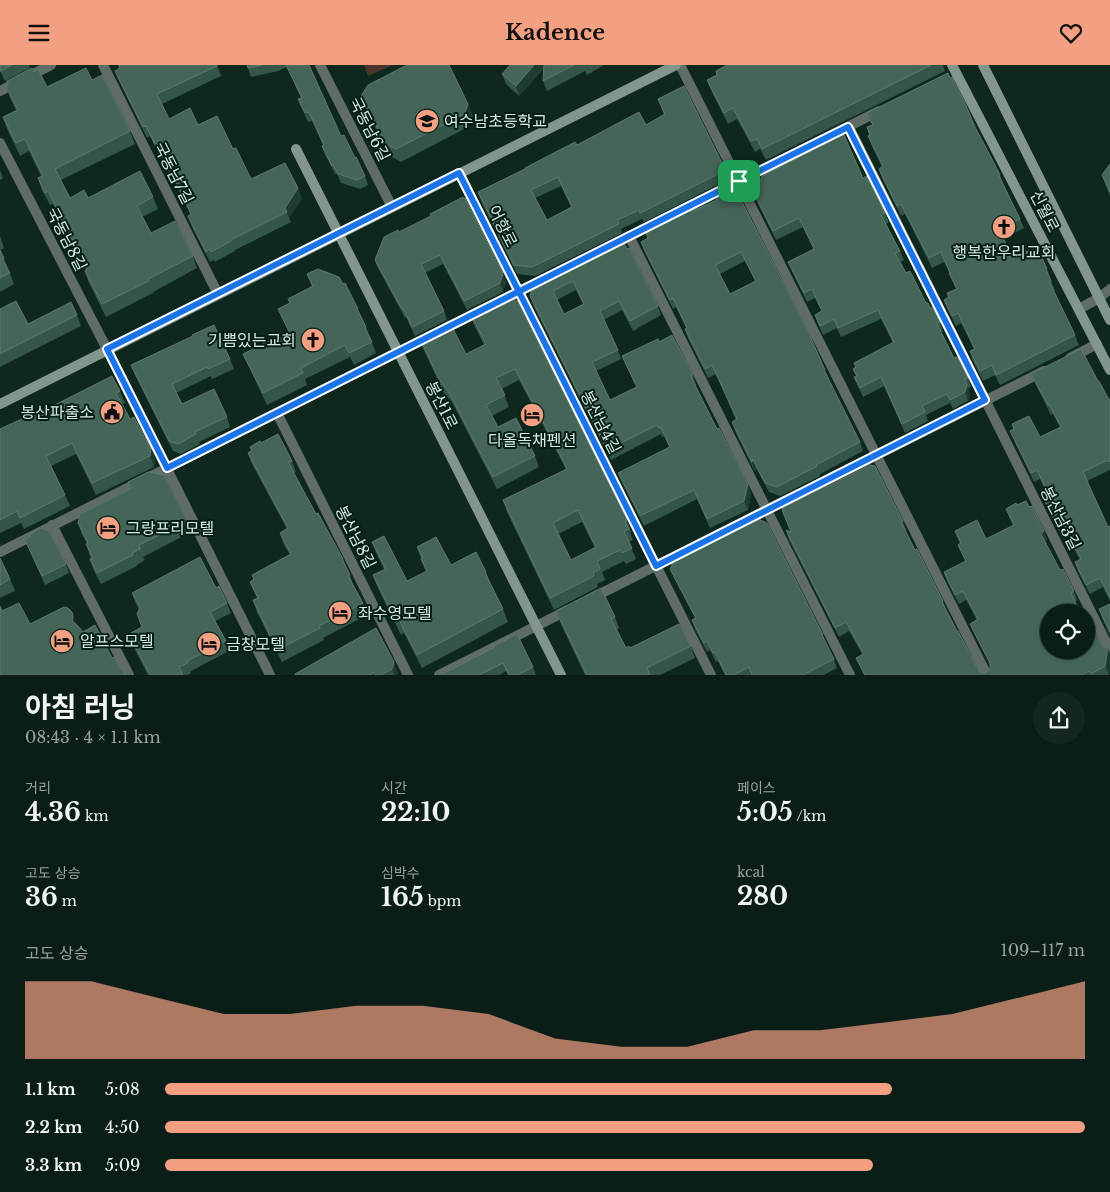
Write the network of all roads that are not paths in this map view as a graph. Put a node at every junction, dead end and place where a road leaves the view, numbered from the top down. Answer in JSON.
{"nodes":[{"id":1,"x":51,"y":65,"type":"edge"},
{"id":2,"x":103,"y":65,"type":"edge"},
{"id":3,"x":320,"y":65,"type":"edge"},
{"id":4,"x":676,"y":65,"type":"edge"},
{"id":5,"x":680,"y":65,"type":"edge"},
{"id":6,"x":983,"y":65,"type":"edge"},
{"id":7,"x":952,"y":71,"type":"edge"},
{"id":8,"x":0,"y":91,"type":"edge"},
{"id":9,"x":890,"y":106,"type":"edge"},
{"id":10,"x":848,"y":127,"type":"junction"},
{"id":11,"x":0,"y":143,"type":"edge"},
{"id":12,"x":296,"y":149,"type":"dead end"},
{"id":13,"x":459,"y":173,"type":"junction"},
{"id":14,"x":739,"y":181,"type":"junction"},
{"id":15,"x":392,"y":207,"type":"junction"},
{"id":16,"x":339,"y":233,"type":"junction"},
{"id":17,"x":630,"y":236,"type":"junction"},
{"id":18,"x":595,"y":253,"type":"edge"},
{"id":19,"x":553,"y":275,"type":"edge"},
{"id":20,"x":1110,"y":289,"type":"edge"},
{"id":21,"x":519,"y":292,"type":"junction"},
{"id":22,"x":218,"y":294,"type":"junction"},
{"id":23,"x":1099,"y":298,"type":"junction"},
{"id":24,"x":1079,"y":309,"type":"junction"},
{"id":25,"x":1110,"y":320,"type":"edge"},
{"id":26,"x":1097,"y":344,"type":"junction"},
{"id":27,"x":107,"y":349,"type":"junction"},
{"id":28,"x":399,"y":352,"type":"junction"},
{"id":29,"x":1110,"y":370,"type":"edge"},
{"id":30,"x":985,"y":400,"type":"junction"},
{"id":31,"x":0,"y":404,"type":"edge"},
{"id":32,"x":277,"y":413,"type":"junction"},
{"id":33,"x":877,"y":455,"type":"junction"},
{"id":34,"x":167,"y":468,"type":"junction"},
{"id":35,"x":767,"y":510,"type":"junction"},
{"id":36,"x":52,"y":525,"type":"junction"},
{"id":37,"x":0,"y":552,"type":"edge"},
{"id":38,"x":656,"y":566,"type":"junction"},
{"id":39,"x":536,"y":626,"type":"junction"},
{"id":40,"x":1110,"y":650,"type":"edge"},
{"id":41,"x":129,"y":675,"type":"edge"},
{"id":42,"x":270,"y":675,"type":"edge"},
{"id":43,"x":408,"y":675,"type":"edge"},
{"id":44,"x":440,"y":675,"type":"edge"},
{"id":45,"x":561,"y":675,"type":"edge"},
{"id":46,"x":711,"y":675,"type":"edge"},
{"id":47,"x":850,"y":675,"type":"edge"},
{"id":48,"x":987,"y":675,"type":"edge"}],
"edges":[{"from":1,"to":8,"type":"street"},
{"from":2,"to":22,"type":"street","name":"국동남7길"},
{"from":3,"to":15,"type":"street","name":"국동남6길"},
{"from":4,"to":13,"type":"street"},
{"from":5,"to":14,"type":"street"},
{"from":6,"to":23,"type":"street","name":"신월로"},
{"from":7,"to":24,"type":"street","name":"신월로"},
{"from":9,"to":10,"type":"street"},
{"from":10,"to":14,"type":"street"},
{"from":10,"to":30,"type":"street"},
{"from":11,"to":27,"type":"street","name":"국동남8길"},
{"from":12,"to":16,"type":"street","name":"봉산1로"},
{"from":13,"to":15,"type":"street"},
{"from":13,"to":21,"type":"street","name":"어항로"},
{"from":14,"to":17,"type":"street"},
{"from":14,"to":33,"type":"street"},
{"from":15,"to":16,"type":"street"},
{"from":16,"to":22,"type":"street"},
{"from":16,"to":28,"type":"street","name":"봉산1로"},
{"from":17,"to":18,"type":"street"},
{"from":17,"to":35,"type":"street"},
{"from":19,"to":21,"type":"street"},
{"from":20,"to":23,"type":"street"},
{"from":21,"to":28,"type":"street"},
{"from":21,"to":38,"type":"street","name":"봉산남4길"},
{"from":22,"to":27,"type":"street"},
{"from":23,"to":24,"type":"street"},
{"from":23,"to":25,"type":"street","name":"신월로"},
{"from":24,"to":26,"type":"street","name":"신월로"},
{"from":26,"to":29,"type":"street","name":"신월로"},
{"from":26,"to":30,"type":"street"},
{"from":27,"to":31,"type":"street"},
{"from":27,"to":34,"type":"street","name":"국동남8길"},
{"from":28,"to":32,"type":"street"},
{"from":28,"to":39,"type":"street","name":"봉산1로"},
{"from":30,"to":33,"type":"street"},
{"from":30,"to":40,"type":"street","name":"봉산남3길"},
{"from":32,"to":34,"type":"street"},
{"from":32,"to":43,"type":"street","name":"봉산남8길"},
{"from":33,"to":35,"type":"street"},
{"from":33,"to":48,"type":"street"},
{"from":34,"to":36,"type":"street"},
{"from":34,"to":42,"type":"street"},
{"from":35,"to":38,"type":"street"},
{"from":35,"to":47,"type":"street"},
{"from":36,"to":37,"type":"street"},
{"from":36,"to":41,"type":"street"},
{"from":38,"to":39,"type":"street"},
{"from":38,"to":46,"type":"street"},
{"from":39,"to":44,"type":"street"},
{"from":39,"to":45,"type":"street","name":"봉산1로"}]}
